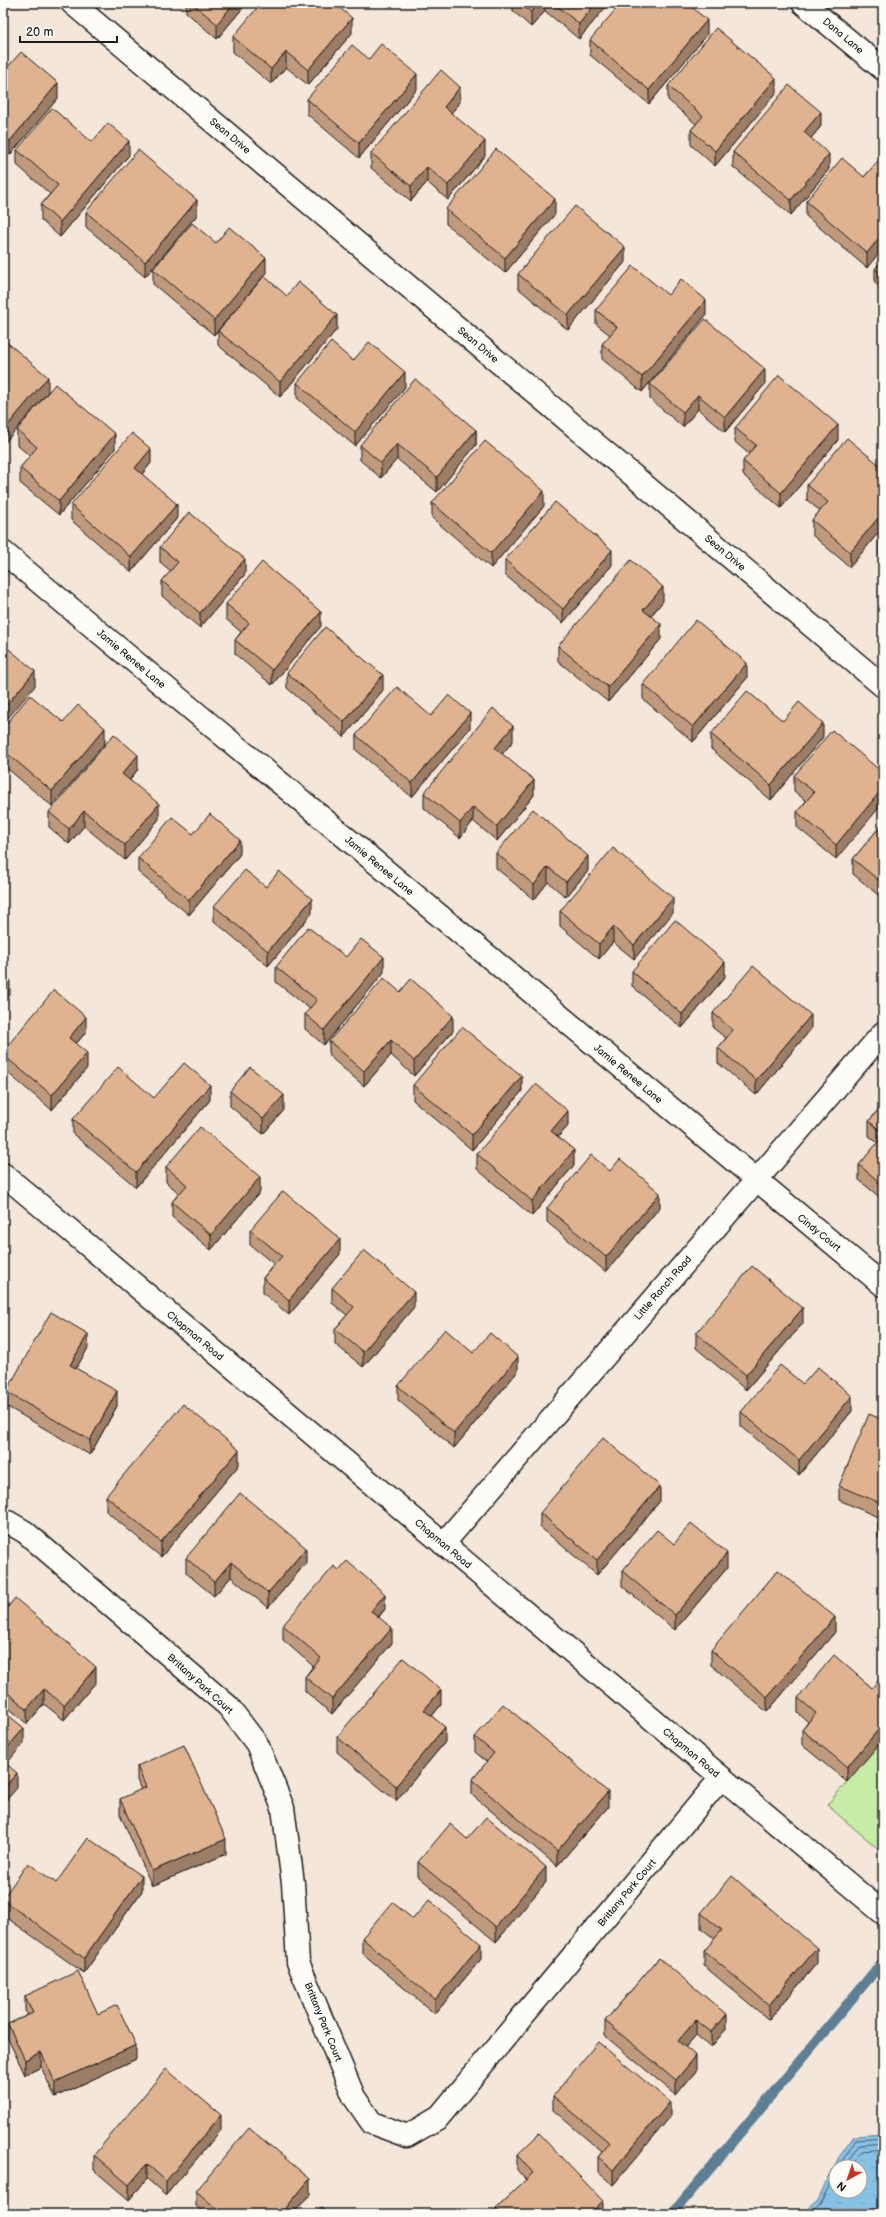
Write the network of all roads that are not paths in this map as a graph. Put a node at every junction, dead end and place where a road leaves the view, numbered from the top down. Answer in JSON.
{"nodes":[{"id":1,"x":72,"y":3,"type":"edge"},
{"id":2,"x":803,"y":3,"type":"edge"},
{"id":3,"x":883,"y":69,"type":"edge"},
{"id":4,"x":3,"y":552,"type":"edge"},
{"id":5,"x":883,"y":686,"type":"edge"},
{"id":6,"x":883,"y":1033,"type":"edge"},
{"id":7,"x":3,"y":1174,"type":"edge"},
{"id":8,"x":756,"y":1181,"type":"junction"},
{"id":9,"x":883,"y":1286,"type":"edge"},
{"id":10,"x":3,"y":1522,"type":"edge"},
{"id":11,"x":443,"y":1544,"type":"junction"},
{"id":12,"x":721,"y":1778,"type":"junction"},
{"id":13,"x":883,"y":1914,"type":"edge"}],
"edges":[{"from":1,"to":5,"type":"street","name":"Sean Drive"},
{"from":2,"to":3,"type":"street","name":"Dana Lane"},
{"from":4,"to":8,"type":"street","name":"Jamie Renee Lane"},
{"from":6,"to":8,"type":"street","name":"Little Ranch Road"},
{"from":7,"to":11,"type":"street","name":"Chapman Road"},
{"from":8,"to":9,"type":"street","name":"Cindy Court"},
{"from":8,"to":11,"type":"street","name":"Little Ranch Road"},
{"from":10,"to":12,"type":"street","name":"Brittany Park Court"},
{"from":11,"to":12,"type":"street","name":"Chapman Road"},
{"from":12,"to":13,"type":"street","name":"Chapman Road"}]}
